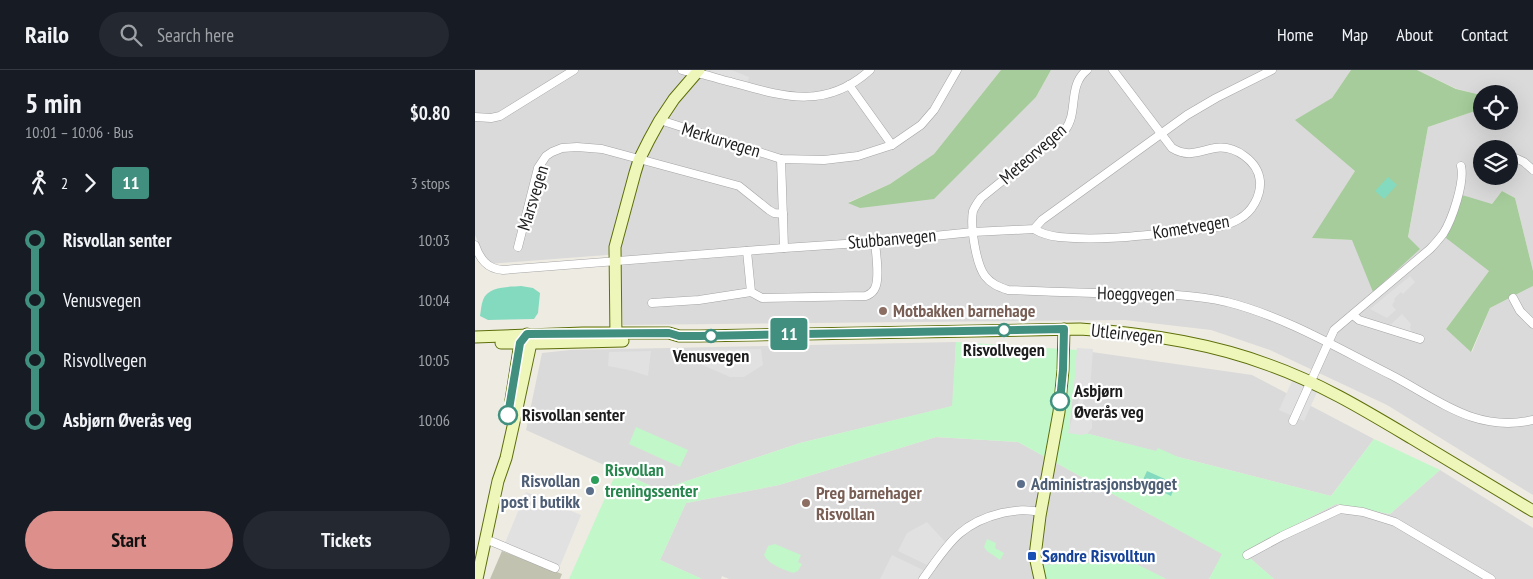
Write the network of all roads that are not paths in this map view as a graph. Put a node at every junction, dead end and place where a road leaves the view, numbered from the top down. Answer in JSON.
{"nodes":[{"id":1,"x":574,"y":70,"type":"edge"},
{"id":2,"x":682,"y":70,"type":"edge"},
{"id":3,"x":870,"y":70,"type":"edge"},
{"id":4,"x":957,"y":70,"type":"edge"},
{"id":5,"x":1087,"y":70,"type":"edge"},
{"id":6,"x":1113,"y":70,"type":"edge"},
{"id":7,"x":1272,"y":70,"type":"edge"},
{"id":8,"x":698,"y":72,"type":"edge"},
{"id":9,"x":849,"y":85,"type":"junction"},
{"id":10,"x":475,"y":116,"type":"edge"},
{"id":11,"x":660,"y":120,"type":"junction"},
{"id":12,"x":1160,"y":133,"type":"junction"},
{"id":13,"x":892,"y":145,"type":"junction"},
{"id":14,"x":781,"y":159,"type":"junction"},
{"id":15,"x":639,"y":160,"type":"junction"},
{"id":16,"x":1518,"y":160,"type":"edge"},
{"id":17,"x":1461,"y":166,"type":"dead end"},
{"id":18,"x":1533,"y":170,"type":"edge"},
{"id":19,"x":783,"y":214,"type":"junction"},
{"id":20,"x":1034,"y":229,"type":"junction"},
{"id":21,"x":973,"y":232,"type":"junction"},
{"id":22,"x":875,"y":242,"type":"junction"},
{"id":23,"x":475,"y":245,"type":"edge"},
{"id":24,"x":518,"y":247,"type":"dead end"},
{"id":25,"x":784,"y":248,"type":"junction"},
{"id":26,"x":747,"y":251,"type":"junction"},
{"id":27,"x":615,"y":261,"type":"junction"},
{"id":28,"x":751,"y":292,"type":"junction"},
{"id":29,"x":1513,"y":298,"type":"dead end"},
{"id":30,"x":652,"y":303,"type":"dead end"},
{"id":31,"x":1353,"y":315,"type":"junction"},
{"id":32,"x":1533,"y":324,"type":"edge"},
{"id":33,"x":1064,"y":329,"type":"junction"},
{"id":34,"x":475,"y":336,"type":"edge"},
{"id":35,"x":616,"y":337,"type":"junction"},
{"id":36,"x":1420,"y":339,"type":"dead end"},
{"id":37,"x":526,"y":340,"type":"junction"},
{"id":38,"x":475,"y":342,"type":"edge"},
{"id":39,"x":1329,"y":343,"type":"junction"},
{"id":40,"x":1311,"y":382,"type":"junction"},
{"id":41,"x":1533,"y":420,"type":"edge"},
{"id":42,"x":1293,"y":421,"type":"dead end"},
{"id":43,"x":1533,"y":511,"type":"edge"},
{"id":44,"x":1041,"y":512,"type":"junction"},
{"id":45,"x":485,"y":540,"type":"junction"},
{"id":46,"x":1247,"y":555,"type":"dead end"},
{"id":47,"x":555,"y":568,"type":"dead end"},
{"id":48,"x":477,"y":579,"type":"edge"},
{"id":49,"x":923,"y":579,"type":"edge"},
{"id":50,"x":1040,"y":579,"type":"edge"},
{"id":51,"x":1491,"y":579,"type":"edge"}],
"edges":[{"from":1,"to":10,"type":"street"},
{"from":2,"to":8,"type":"street"},
{"from":3,"to":9,"type":"street"},
{"from":4,"to":13,"type":"street","name":"Merkurvegen"},
{"from":5,"to":21,"type":"street","name":"Meteorvegen"},
{"from":6,"to":12,"type":"street"},
{"from":7,"to":12,"type":"street"},
{"from":8,"to":9,"type":"street"},
{"from":8,"to":11,"type":"main road"},
{"from":9,"to":13,"type":"street"},
{"from":11,"to":14,"type":"street","name":"Merkurvegen"},
{"from":11,"to":15,"type":"main road"},
{"from":12,"to":20,"type":"street"},
{"from":12,"to":20,"type":"street","name":"Kometvegen"},
{"from":13,"to":14,"type":"street","name":"Merkurvegen"},
{"from":14,"to":19,"type":"street","name":"Merkurvegen"},
{"from":15,"to":19,"type":"street"},
{"from":15,"to":24,"type":"street","name":"Marsvegen"},
{"from":15,"to":27,"type":"main road"},
{"from":16,"to":18,"type":"street"},
{"from":17,"to":31,"type":"street"},
{"from":19,"to":25,"type":"street","name":"Merkurvegen"},
{"from":20,"to":21,"type":"street","name":"Stubbanvegen"},
{"from":21,"to":22,"type":"street","name":"Stubbanvegen"},
{"from":21,"to":39,"type":"street","name":"Hoeggvegen"},
{"from":22,"to":25,"type":"street","name":"Stubbanvegen"},
{"from":22,"to":28,"type":"street"},
{"from":23,"to":27,"type":"street","name":"Stubbanvegen"},
{"from":25,"to":26,"type":"street","name":"Stubbanvegen"},
{"from":26,"to":27,"type":"street","name":"Stubbanvegen"},
{"from":26,"to":28,"type":"street"},
{"from":27,"to":35,"type":"main road"},
{"from":28,"to":30,"type":"street"},
{"from":29,"to":32,"type":"street"},
{"from":31,"to":36,"type":"street"},
{"from":31,"to":39,"type":"street"},
{"from":33,"to":35,"type":"main road","name":"Utleirvegen"},
{"from":33,"to":40,"type":"main road","name":"Utleirvegen"},
{"from":33,"to":44,"type":"main road"},
{"from":34,"to":37,"type":"main road","name":"Utleirvegen"},
{"from":35,"to":37,"type":"main road","name":"Utleirvegen"},
{"from":37,"to":38,"type":"main road","name":"Utleirvegen"},
{"from":37,"to":45,"type":"main road"},
{"from":39,"to":40,"type":"street"},
{"from":39,"to":41,"type":"street","name":"Hoeggvegen"},
{"from":40,"to":42,"type":"street"},
{"from":40,"to":43,"type":"main road","name":"Utleirvegen"},
{"from":44,"to":49,"type":"street"},
{"from":44,"to":50,"type":"main road"},
{"from":45,"to":47,"type":"street"},
{"from":45,"to":48,"type":"main road"},
{"from":46,"to":51,"type":"street"}]}
